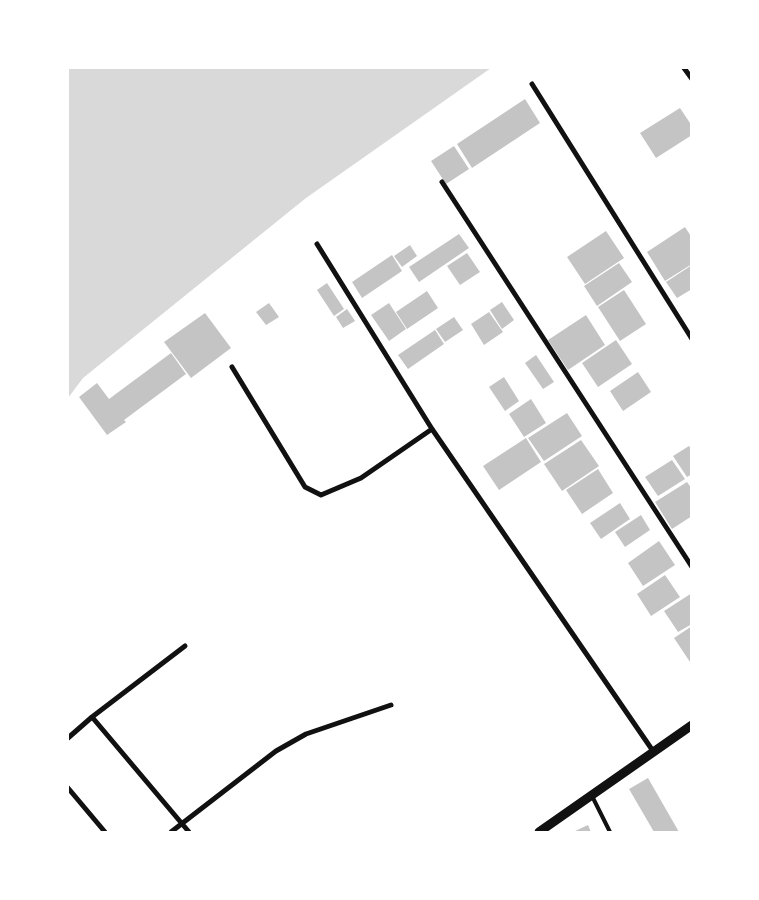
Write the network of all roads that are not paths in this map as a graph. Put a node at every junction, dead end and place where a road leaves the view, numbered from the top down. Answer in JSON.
{"nodes":[{"id":1,"x":684,"y":68,"type":"edge"},
{"id":2,"x":692,"y":79,"type":"edge"},
{"id":3,"x":532,"y":84,"type":"dead end"},
{"id":4,"x":442,"y":182,"type":"dead end"},
{"id":5,"x":317,"y":244,"type":"dead end"},
{"id":6,"x":692,"y":339,"type":"edge"},
{"id":7,"x":232,"y":367,"type":"dead end"},
{"id":8,"x":432,"y":429,"type":"junction"},
{"id":9,"x":692,"y":567,"type":"edge"},
{"id":10,"x":185,"y":646,"type":"dead end"},
{"id":11,"x":391,"y":705,"type":"dead end"},
{"id":12,"x":92,"y":717,"type":"junction"},
{"id":13,"x":692,"y":725,"type":"edge"},
{"id":14,"x":68,"y":738,"type":"edge"},
{"id":15,"x":653,"y":751,"type":"junction"},
{"id":16,"x":68,"y":788,"type":"edge"},
{"id":17,"x":592,"y":796,"type":"junction"},
{"id":18,"x":182,"y":824,"type":"junction"},
{"id":19,"x":105,"y":832,"type":"edge"},
{"id":20,"x":171,"y":832,"type":"edge"},
{"id":21,"x":189,"y":832,"type":"edge"},
{"id":22,"x":538,"y":832,"type":"edge"},
{"id":23,"x":610,"y":832,"type":"edge"}],
"edges":[{"from":1,"to":2,"type":"street"},
{"from":3,"to":6,"type":"street"},
{"from":4,"to":9,"type":"street"},
{"from":5,"to":8,"type":"street"},
{"from":7,"to":8,"type":"street"},
{"from":8,"to":15,"type":"street"},
{"from":10,"to":12,"type":"street"},
{"from":11,"to":18,"type":"street"},
{"from":12,"to":14,"type":"street"},
{"from":12,"to":18,"type":"street"},
{"from":13,"to":15,"type":"street"},
{"from":15,"to":17,"type":"street"},
{"from":16,"to":19,"type":"street"},
{"from":17,"to":22,"type":"street"},
{"from":17,"to":23,"type":"lane"},
{"from":18,"to":20,"type":"street"},
{"from":18,"to":21,"type":"street"}]}
